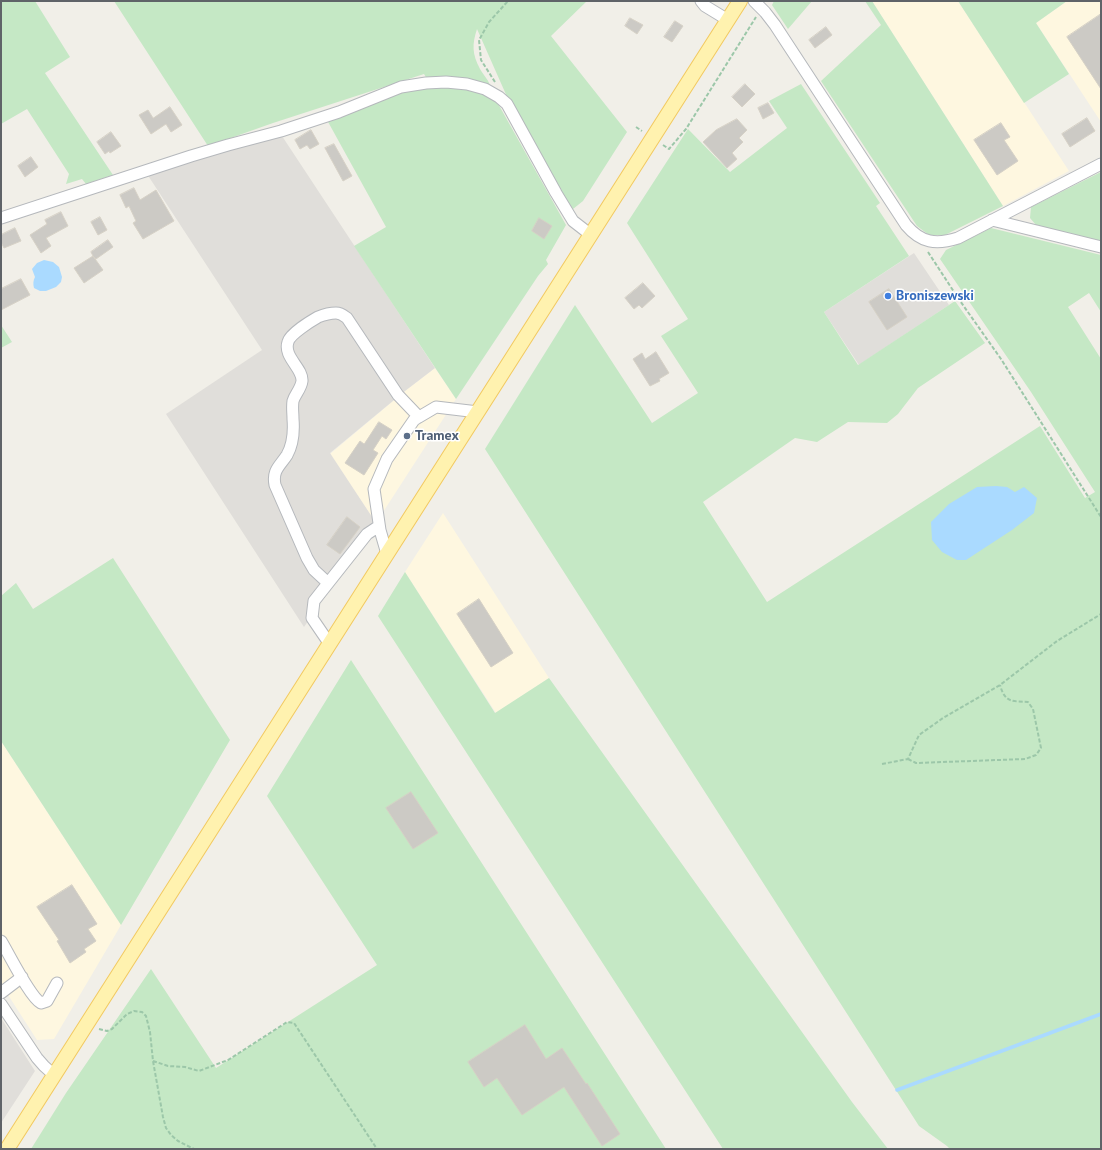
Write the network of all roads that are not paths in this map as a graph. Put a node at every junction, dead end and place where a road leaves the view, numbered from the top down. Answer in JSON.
{"nodes":[{"id":1,"x":701,"y":1,"type":"edge"},
{"id":2,"x":740,"y":1,"type":"edge"},
{"id":3,"x":754,"y":1,"type":"edge"},
{"id":4,"x":728,"y":20,"type":"junction"},
{"id":5,"x":1101,"y":164,"type":"edge"},
{"id":6,"x":1,"y":218,"type":"edge"},
{"id":7,"x":992,"y":220,"type":"junction"},
{"id":8,"x":591,"y":235,"type":"junction"},
{"id":9,"x":1101,"y":247,"type":"edge"},
{"id":10,"x":478,"y":412,"type":"junction"},
{"id":11,"x":419,"y":417,"type":"junction"},
{"id":12,"x":379,"y":526,"type":"junction"},
{"id":13,"x":387,"y":554,"type":"junction"},
{"id":14,"x":328,"y":583,"type":"junction"},
{"id":15,"x":329,"y":644,"type":"junction"},
{"id":16,"x":1,"y":941,"type":"edge"},
{"id":17,"x":22,"y":977,"type":"junction"},
{"id":18,"x":57,"y":983,"type":"dead end"},
{"id":19,"x":1,"y":993,"type":"edge"},
{"id":20,"x":1,"y":1004,"type":"edge"},
{"id":21,"x":54,"y":1075,"type":"junction"},
{"id":22,"x":24,"y":1122,"type":"junction"},
{"id":23,"x":7,"y":1149,"type":"edge"},
{"id":24,"x":14,"y":1149,"type":"edge"}],
"edges":[{"from":1,"to":4,"type":"street"},
{"from":2,"to":4,"type":"main road"},
{"from":3,"to":7,"type":"street"},
{"from":4,"to":8,"type":"main road"},
{"from":5,"to":7,"type":"street"},
{"from":6,"to":8,"type":"street"},
{"from":7,"to":9,"type":"street"},
{"from":8,"to":10,"type":"main road"},
{"from":10,"to":11,"type":"street"},
{"from":10,"to":13,"type":"main road"},
{"from":11,"to":12,"type":"street"},
{"from":11,"to":14,"type":"street"},
{"from":12,"to":13,"type":"street"},
{"from":12,"to":14,"type":"street"},
{"from":13,"to":15,"type":"main road"},
{"from":14,"to":15,"type":"street"},
{"from":15,"to":21,"type":"main road"},
{"from":16,"to":17,"type":"street"},
{"from":17,"to":18,"type":"street"},
{"from":17,"to":19,"type":"street"},
{"from":20,"to":21,"type":"street"},
{"from":21,"to":22,"type":"main road"},
{"from":22,"to":23,"type":"main road"},
{"from":22,"to":24,"type":"street"}]}
